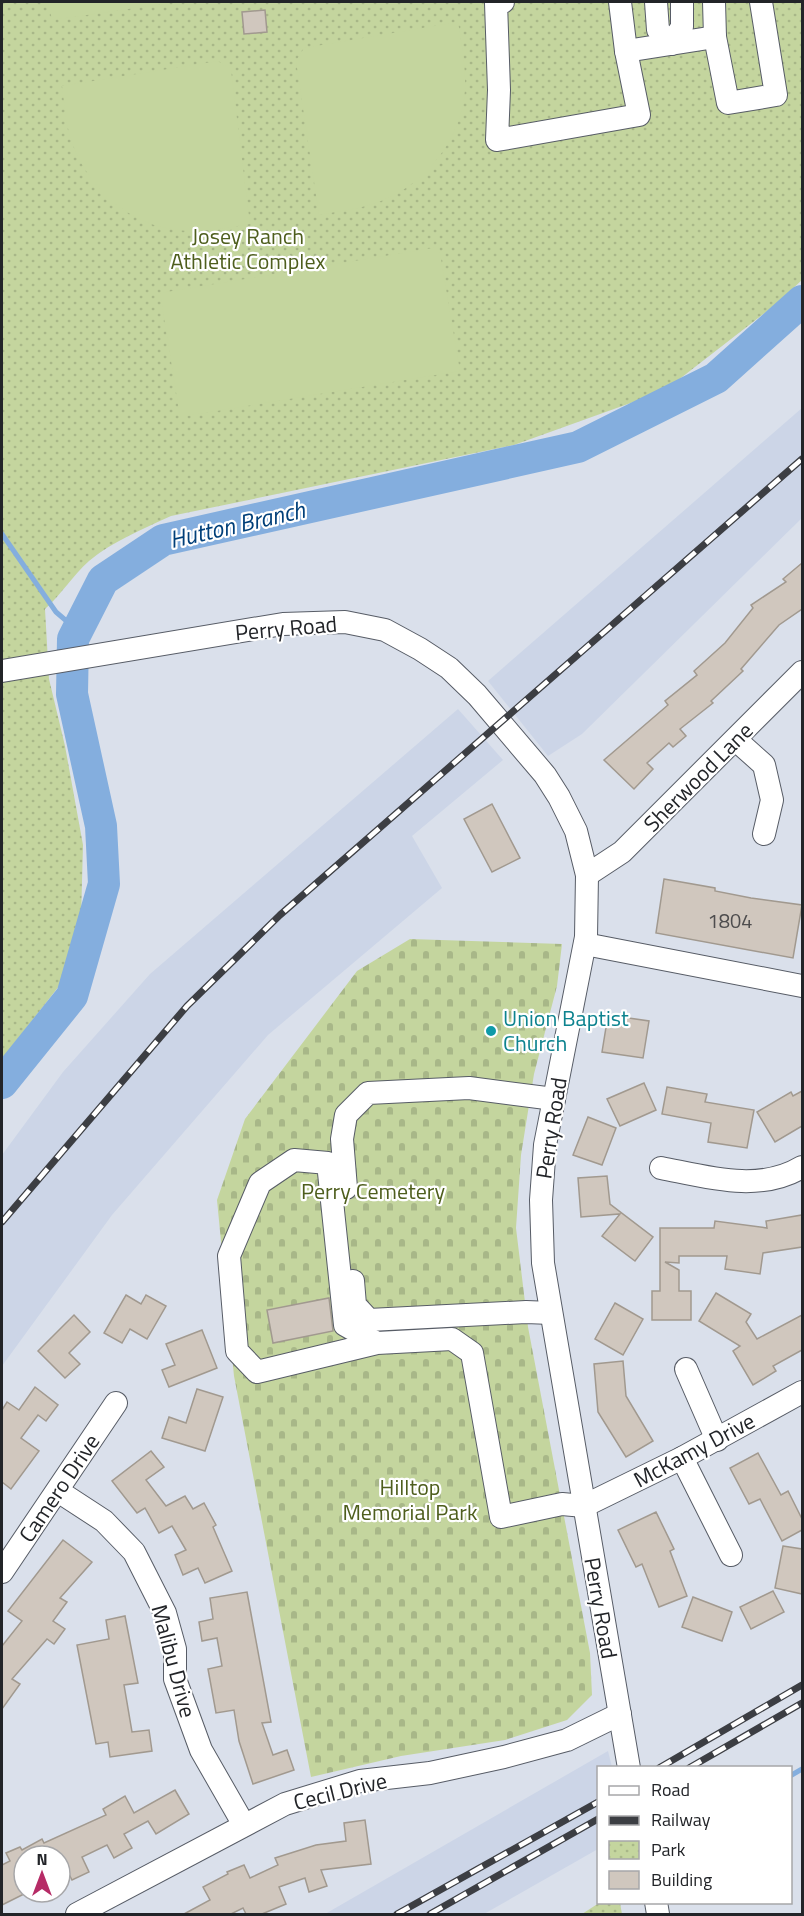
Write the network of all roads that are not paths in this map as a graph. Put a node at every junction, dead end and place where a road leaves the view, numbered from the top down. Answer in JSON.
{"nodes":[{"id":1,"x":503,"y":2,"type":"edge"},
{"id":2,"x":620,"y":2,"type":"edge"},
{"id":3,"x":656,"y":2,"type":"edge"},
{"id":4,"x":682,"y":2,"type":"edge"},
{"id":5,"x":714,"y":2,"type":"edge"},
{"id":6,"x":761,"y":2,"type":"edge"},
{"id":7,"x":715,"y":38,"type":"junction"},
{"id":8,"x":671,"y":44,"type":"junction"},
{"id":9,"x":626,"y":51,"type":"junction"},
{"id":10,"x":2,"y":671,"type":"edge"},
{"id":11,"x":802,"y":672,"type":"edge"},
{"id":12,"x":736,"y":740,"type":"junction"},
{"id":13,"x":764,"y":834,"type":"dead end"},
{"id":14,"x":587,"y":875,"type":"junction"},
{"id":15,"x":585,"y":944,"type":"junction"},
{"id":16,"x":802,"y":986,"type":"edge"},
{"id":17,"x":554,"y":1099,"type":"junction"},
{"id":18,"x":802,"y":1167,"type":"edge"},
{"id":19,"x":661,"y":1168,"type":"dead end"},
{"id":20,"x":551,"y":1313,"type":"junction"},
{"id":21,"x":377,"y":1343,"type":"junction"},
{"id":22,"x":686,"y":1369,"type":"dead end"},
{"id":23,"x":802,"y":1392,"type":"edge"},
{"id":24,"x":116,"y":1403,"type":"dead end"},
{"id":25,"x":717,"y":1440,"type":"junction"},
{"id":26,"x":682,"y":1458,"type":"junction"},
{"id":27,"x":58,"y":1491,"type":"junction"},
{"id":28,"x":584,"y":1506,"type":"junction"},
{"id":29,"x":731,"y":1555,"type":"dead end"},
{"id":30,"x":2,"y":1572,"type":"edge"},
{"id":31,"x":620,"y":1714,"type":"junction"},
{"id":32,"x":629,"y":1766,"type":"edge"},
{"id":33,"x":244,"y":1826,"type":"junction"},
{"id":34,"x":77,"y":1914,"type":"edge"}],
"edges":[{"from":1,"to":9,"type":"street"},
{"from":2,"to":9,"type":"street"},
{"from":3,"to":8,"type":"street"},
{"from":4,"to":8,"type":"street"},
{"from":5,"to":7,"type":"street"},
{"from":6,"to":7,"type":"street"},
{"from":7,"to":8,"type":"street"},
{"from":8,"to":9,"type":"street"},
{"from":10,"to":14,"type":"street","name":"Perry Road"},
{"from":11,"to":12,"type":"street","name":"Sherwood Lane"},
{"from":12,"to":13,"type":"street"},
{"from":12,"to":14,"type":"street","name":"Sherwood Lane"},
{"from":14,"to":15,"type":"street","name":"Perry Road"},
{"from":15,"to":16,"type":"street"},
{"from":15,"to":17,"type":"street","name":"Perry Road"},
{"from":17,"to":20,"type":"street","name":"Perry Road"},
{"from":17,"to":20,"type":"street"},
{"from":18,"to":19,"type":"street"},
{"from":20,"to":28,"type":"street","name":"Perry Road"},
{"from":21,"to":21,"type":"street"},
{"from":21,"to":28,"type":"street"},
{"from":22,"to":25,"type":"street"},
{"from":23,"to":25,"type":"street","name":"McKamy Drive"},
{"from":24,"to":27,"type":"street","name":"Camero Drive"},
{"from":25,"to":26,"type":"street","name":"McKamy Drive"},
{"from":26,"to":28,"type":"street","name":"McKamy Drive"},
{"from":26,"to":29,"type":"street"},
{"from":27,"to":30,"type":"street","name":"Camero Drive"},
{"from":27,"to":33,"type":"street","name":"Malibu Drive"},
{"from":28,"to":31,"type":"street","name":"Perry Road"},
{"from":31,"to":32,"type":"street","name":"Perry Road"},
{"from":31,"to":33,"type":"street","name":"Cecil Drive"},
{"from":33,"to":34,"type":"street","name":"Cecil Drive"}]}
